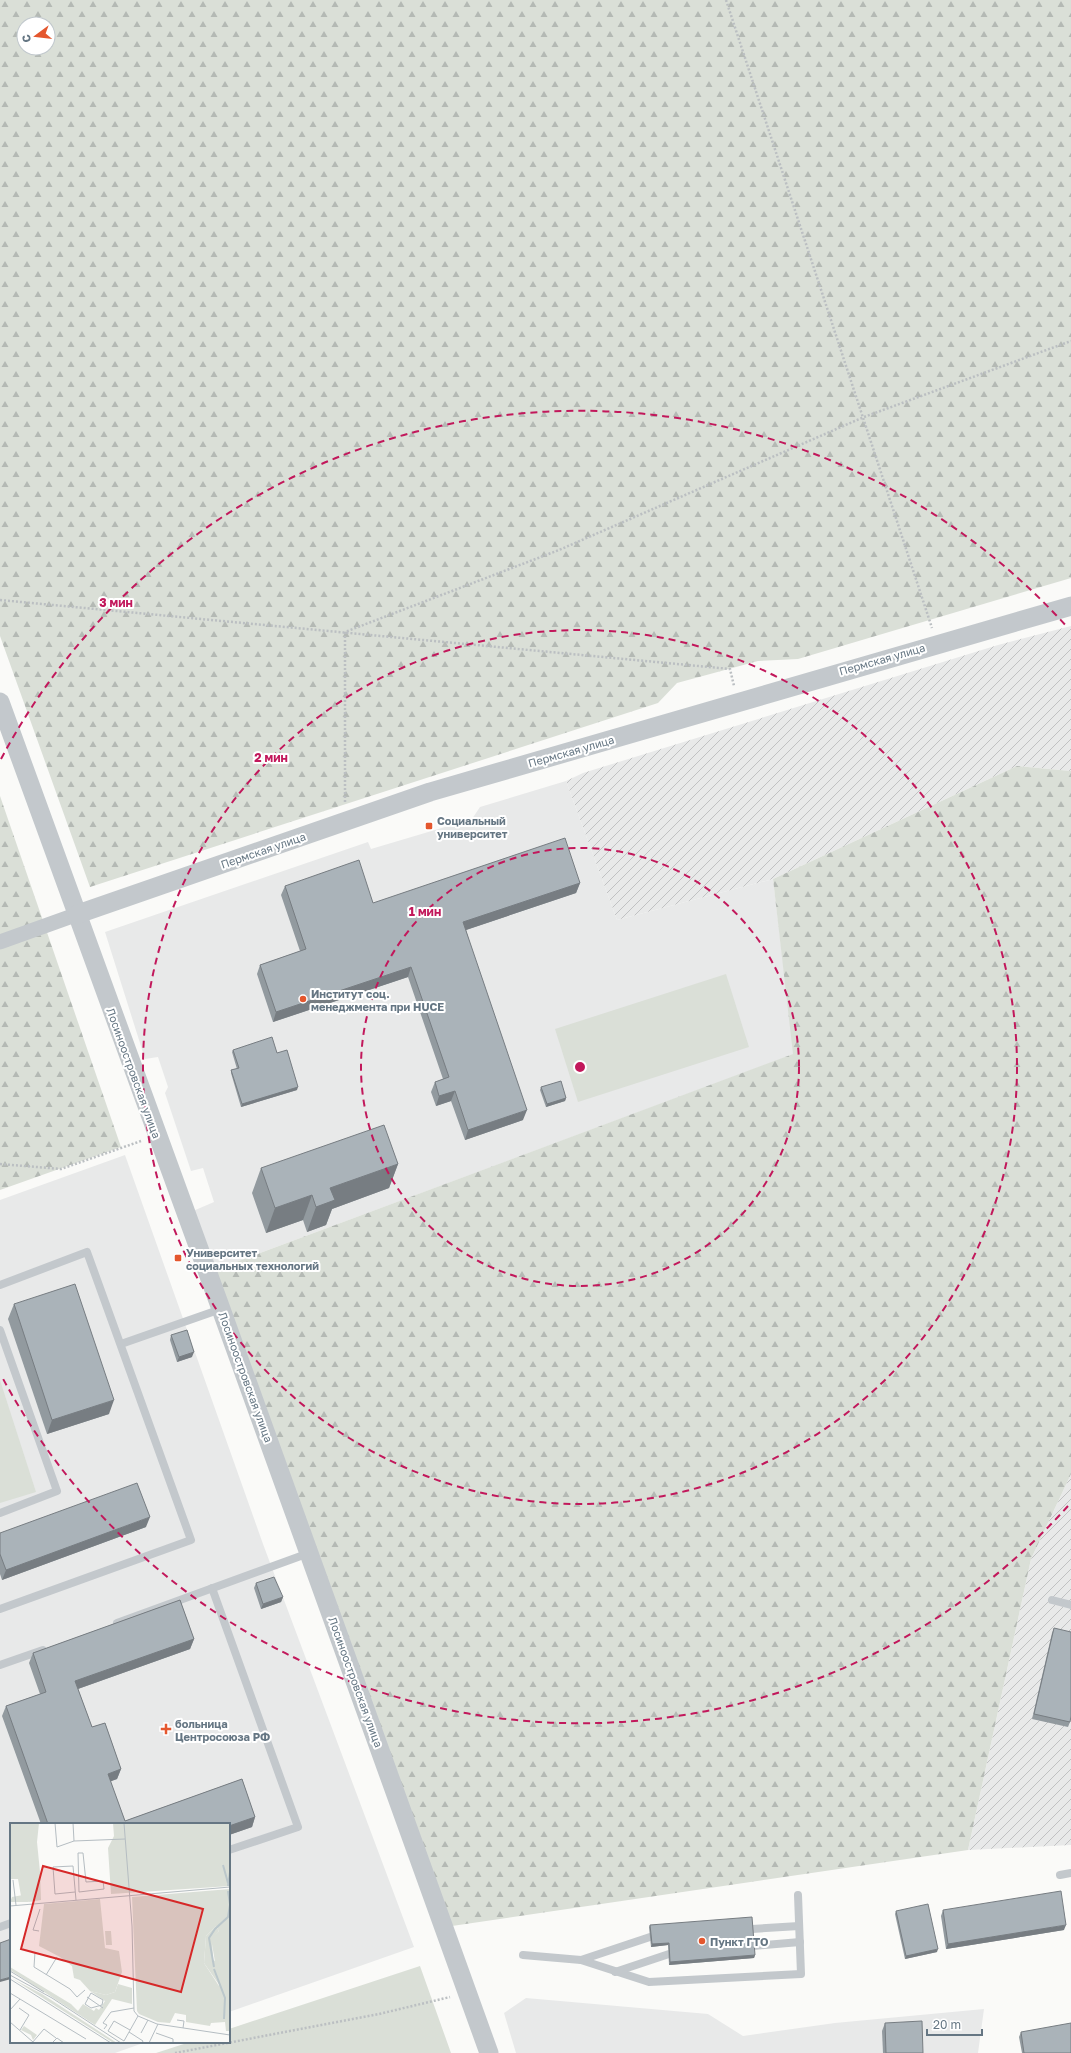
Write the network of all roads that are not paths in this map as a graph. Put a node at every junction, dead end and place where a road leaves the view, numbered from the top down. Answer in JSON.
{"nodes":[{"id":1,"x":1071,"y":606,"type":"edge"},
{"id":2,"x":0,"y":702,"type":"edge"},
{"id":3,"x":78,"y":914,"type":"junction"},
{"id":4,"x":0,"y":942,"type":"edge"},
{"id":5,"x":0,"y":1285,"type":"edge"},
{"id":6,"x":221,"y":1309,"type":"junction"},
{"id":7,"x":0,"y":1330,"type":"edge"},
{"id":8,"x":121,"y":1344,"type":"junction"},
{"id":9,"x":0,"y":1513,"type":"edge"},
{"id":10,"x":309,"y":1553,"type":"junction"},
{"id":11,"x":212,"y":1588,"type":"junction"},
{"id":12,"x":1052,"y":1600,"type":"dead end"},
{"id":13,"x":1071,"y":1605,"type":"edge"},
{"id":14,"x":0,"y":1609,"type":"edge"},
{"id":15,"x":109,"y":1626,"type":"edge"},
{"id":16,"x":50,"y":1647,"type":"edge"},
{"id":17,"x":0,"y":1665,"type":"edge"},
{"id":18,"x":230,"y":1850,"type":"edge"},
{"id":19,"x":1071,"y":1873,"type":"edge"},
{"id":20,"x":1060,"y":1874,"type":"dead end"},
{"id":21,"x":798,"y":1895,"type":"dead end"},
{"id":22,"x":10,"y":1923,"type":"edge"},
{"id":23,"x":799,"y":1926,"type":"junction"},
{"id":24,"x":0,"y":1927,"type":"edge"},
{"id":25,"x":752,"y":1929,"type":"edge"},
{"id":26,"x":650,"y":1937,"type":"edge"},
{"id":27,"x":800,"y":1942,"type":"junction"},
{"id":28,"x":754,"y":1946,"type":"edge"},
{"id":29,"x":669,"y":1954,"type":"edge"},
{"id":30,"x":523,"y":1955,"type":"dead end"},
{"id":31,"x":581,"y":1960,"type":"junction"},
{"id":32,"x":615,"y":1972,"type":"junction"},
{"id":33,"x":489,"y":2053,"type":"edge"}],
"edges":[{"from":1,"to":3,"type":"street","name":"Пермская улица"},
{"from":2,"to":3,"type":"street","name":"Лосиноостровская улица"},
{"from":3,"to":4,"type":"street"},
{"from":3,"to":6,"type":"street","name":"Лосиноостровская улица"},
{"from":5,"to":8,"type":"lane"},
{"from":6,"to":8,"type":"lane"},
{"from":6,"to":10,"type":"street","name":"Лосиноостровская улица"},
{"from":7,"to":9,"type":"lane"},
{"from":8,"to":14,"type":"lane"},
{"from":10,"to":11,"type":"lane"},
{"from":10,"to":33,"type":"street","name":"Лосиноостровская улица"},
{"from":11,"to":15,"type":"lane"},
{"from":11,"to":18,"type":"lane"},
{"from":12,"to":13,"type":"lane"},
{"from":16,"to":17,"type":"lane"},
{"from":19,"to":20,"type":"lane"},
{"from":21,"to":23,"type":"lane"},
{"from":22,"to":24,"type":"lane"},
{"from":23,"to":25,"type":"lane"},
{"from":23,"to":27,"type":"lane"},
{"from":26,"to":31,"type":"lane"},
{"from":27,"to":28,"type":"lane"},
{"from":27,"to":32,"type":"lane"},
{"from":29,"to":32,"type":"lane"},
{"from":30,"to":31,"type":"lane"},
{"from":31,"to":32,"type":"lane"}]}
